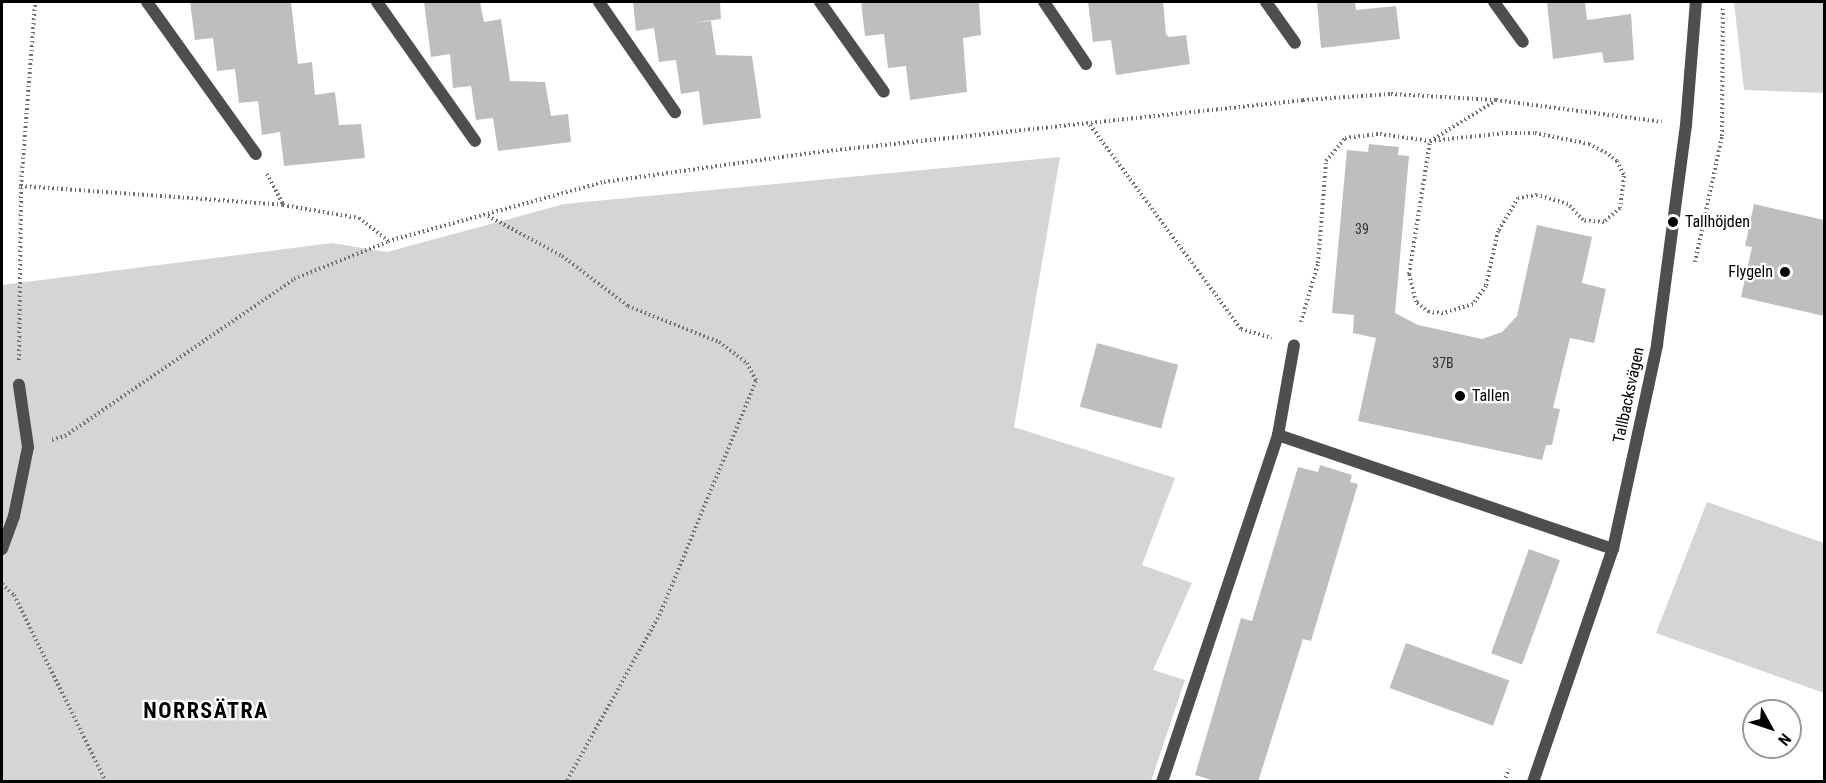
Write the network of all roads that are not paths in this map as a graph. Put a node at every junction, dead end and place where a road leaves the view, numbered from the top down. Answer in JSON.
{"nodes":[{"id":1,"x":147,"y":2,"type":"edge"},
{"id":2,"x":377,"y":2,"type":"edge"},
{"id":3,"x":599,"y":2,"type":"edge"},
{"id":4,"x":820,"y":2,"type":"edge"},
{"id":5,"x":1044,"y":2,"type":"edge"},
{"id":6,"x":1266,"y":2,"type":"edge"},
{"id":7,"x":1494,"y":2,"type":"edge"},
{"id":8,"x":1696,"y":2,"type":"edge"},
{"id":9,"x":1523,"y":42,"type":"dead end"},
{"id":10,"x":1295,"y":43,"type":"dead end"},
{"id":11,"x":1086,"y":64,"type":"dead end"},
{"id":12,"x":884,"y":92,"type":"dead end"},
{"id":13,"x":675,"y":112,"type":"dead end"},
{"id":14,"x":475,"y":141,"type":"dead end"},
{"id":15,"x":256,"y":154,"type":"road end"},
{"id":16,"x":1294,"y":345,"type":"road end"},
{"id":17,"x":19,"y":385,"type":"road end"},
{"id":18,"x":1278,"y":435,"type":"junction"},
{"id":19,"x":2,"y":549,"type":"edge"},
{"id":20,"x":1613,"y":549,"type":"junction"},
{"id":21,"x":1162,"y":782,"type":"edge"},
{"id":22,"x":1533,"y":782,"type":"edge"}],
"edges":[{"from":1,"to":15,"type":"street"},
{"from":2,"to":14,"type":"street"},
{"from":3,"to":13,"type":"street"},
{"from":4,"to":12,"type":"street"},
{"from":5,"to":11,"type":"street"},
{"from":6,"to":10,"type":"street"},
{"from":7,"to":9,"type":"street"},
{"from":8,"to":20,"type":"street","name":"Tallbacksvägen"},
{"from":16,"to":18,"type":"street"},
{"from":17,"to":19,"type":"street"},
{"from":18,"to":20,"type":"street"},
{"from":18,"to":21,"type":"street"},
{"from":20,"to":22,"type":"street","name":"Tallbacksvägen"}]}
